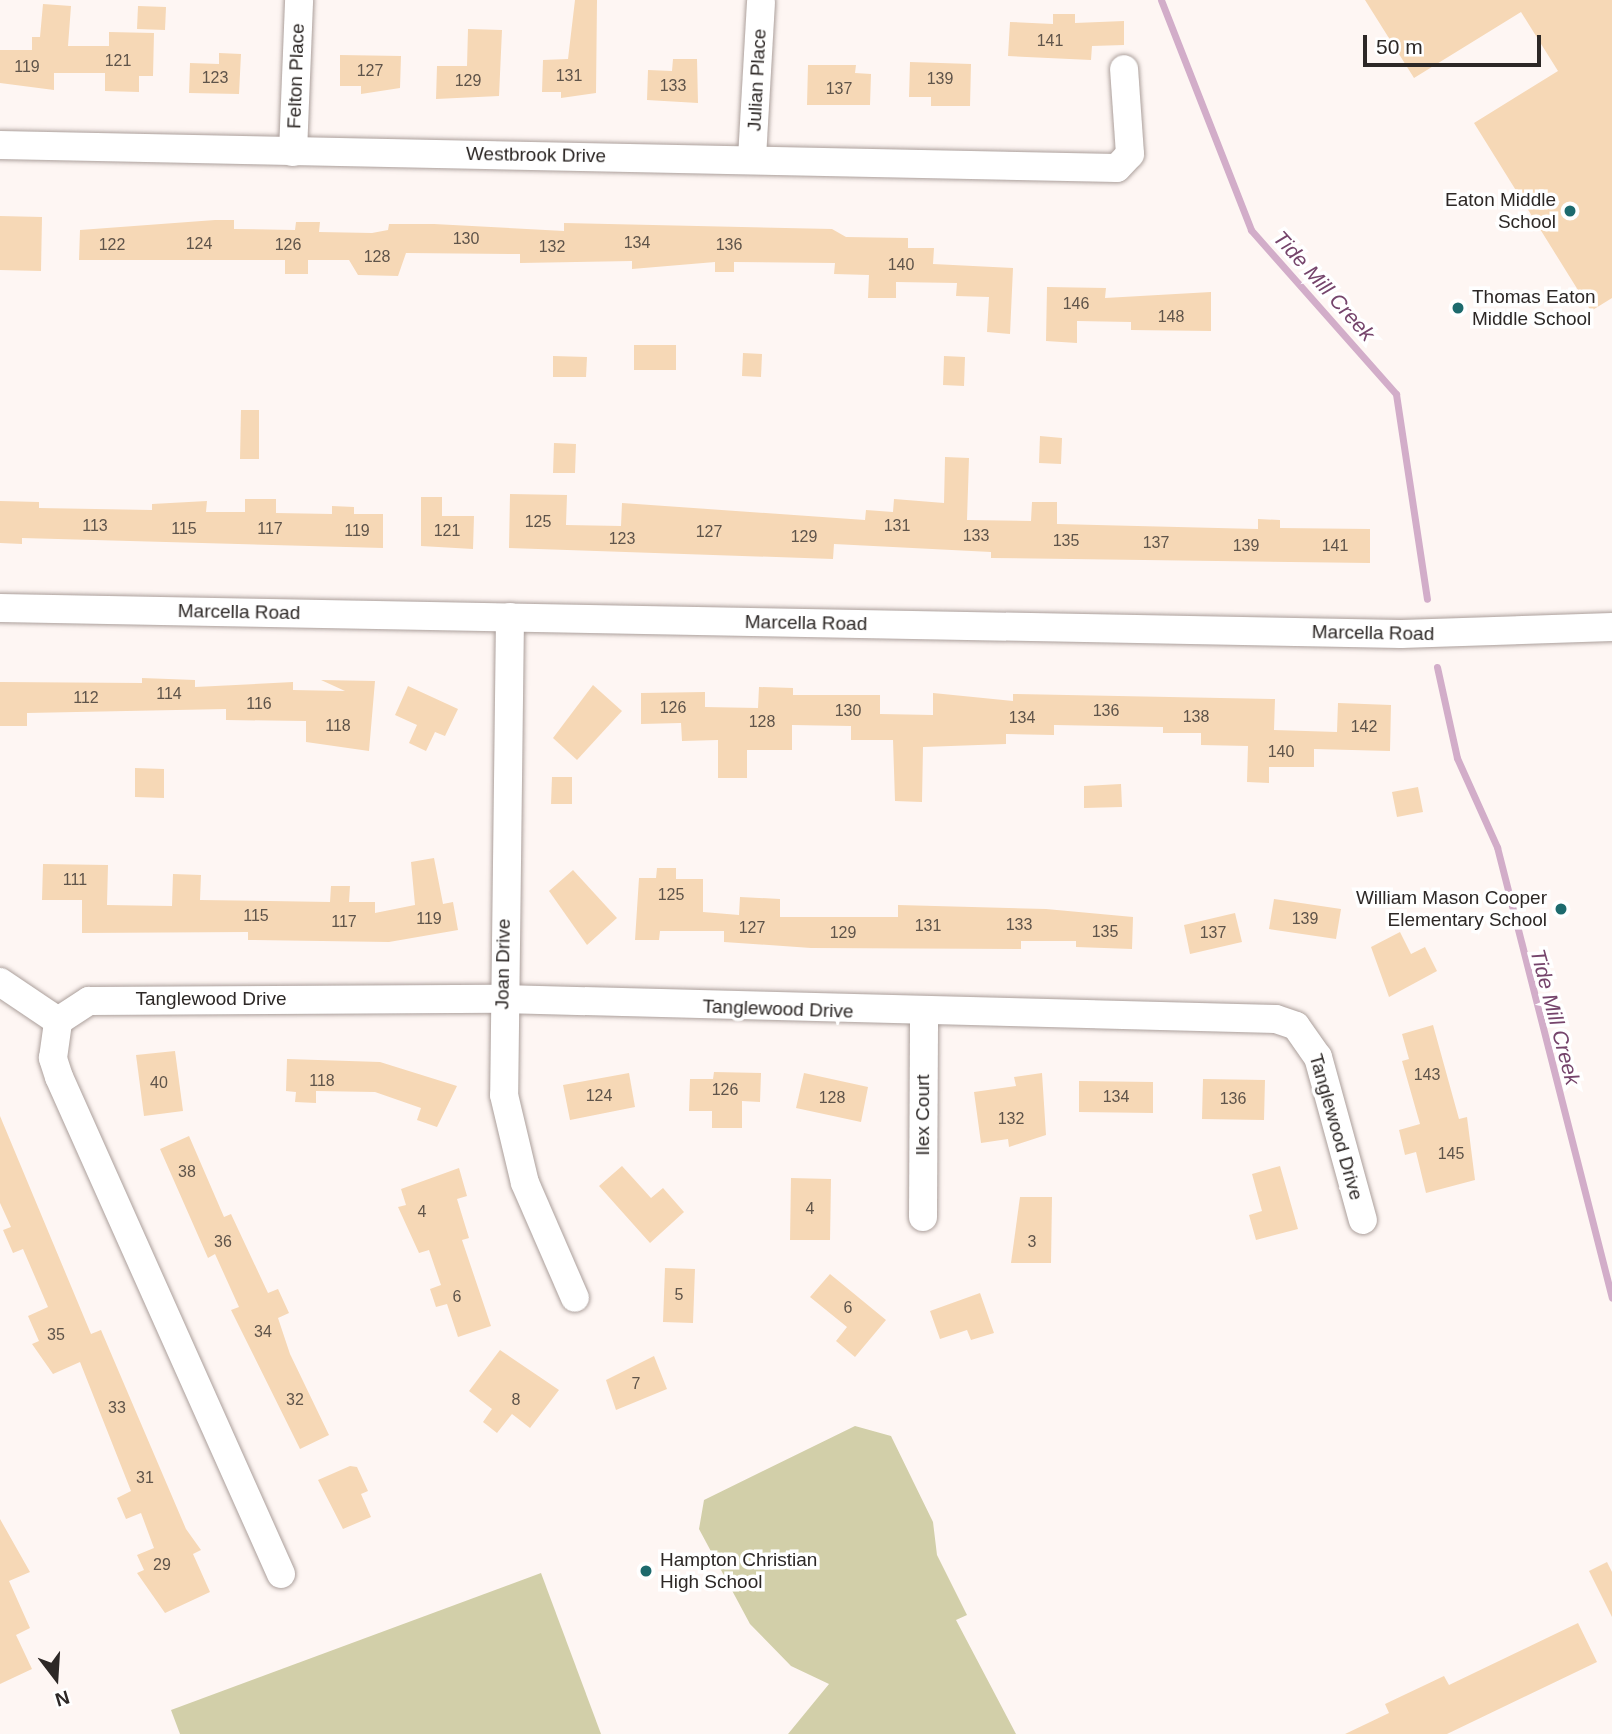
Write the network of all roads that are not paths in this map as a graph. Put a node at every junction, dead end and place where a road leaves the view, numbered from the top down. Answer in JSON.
{"nodes":[{"id":1,"x":299,"y":0,"type":"edge"},
{"id":2,"x":761,"y":2,"type":"dead end"},
{"id":3,"x":1124,"y":69,"type":"dead end"},
{"id":4,"x":0,"y":145,"type":"edge"},
{"id":5,"x":293,"y":152,"type":"junction"},
{"id":6,"x":752,"y":158,"type":"junction"},
{"id":7,"x":0,"y":608,"type":"edge"},
{"id":8,"x":510,"y":617,"type":"junction"},
{"id":9,"x":1612,"y":626,"type":"edge"},
{"id":10,"x":0,"y":982,"type":"edge"},
{"id":11,"x":502,"y":999,"type":"junction"},
{"id":12,"x":924,"y":1013,"type":"junction"},
{"id":13,"x":58,"y":1021,"type":"junction"},
{"id":14,"x":923,"y":1217,"type":"dead end"},
{"id":15,"x":1363,"y":1220,"type":"dead end"},
{"id":16,"x":575,"y":1298,"type":"dead end"},
{"id":17,"x":281,"y":1574,"type":"dead end"}],
"edges":[{"from":1,"to":5,"type":"street","name":"Felton Place"},
{"from":2,"to":6,"type":"street","name":"Julian Place"},
{"from":3,"to":6,"type":"street","name":"Westbrook Drive"},
{"from":4,"to":5,"type":"street","name":"Westbrook Drive"},
{"from":5,"to":6,"type":"street","name":"Westbrook Drive"},
{"from":7,"to":8,"type":"street","name":"Marcella Road"},
{"from":8,"to":9,"type":"street","name":"Marcella Road"},
{"from":8,"to":11,"type":"street","name":"Joan Drive"},
{"from":10,"to":13,"type":"street"},
{"from":11,"to":12,"type":"street","name":"Tanglewood Drive"},
{"from":11,"to":13,"type":"street","name":"Tanglewood Drive"},
{"from":11,"to":16,"type":"street","name":"Joan Drive"},
{"from":12,"to":14,"type":"street","name":"Ilex Court"},
{"from":12,"to":15,"type":"street","name":"Tanglewood Drive"},
{"from":13,"to":17,"type":"street"}]}
